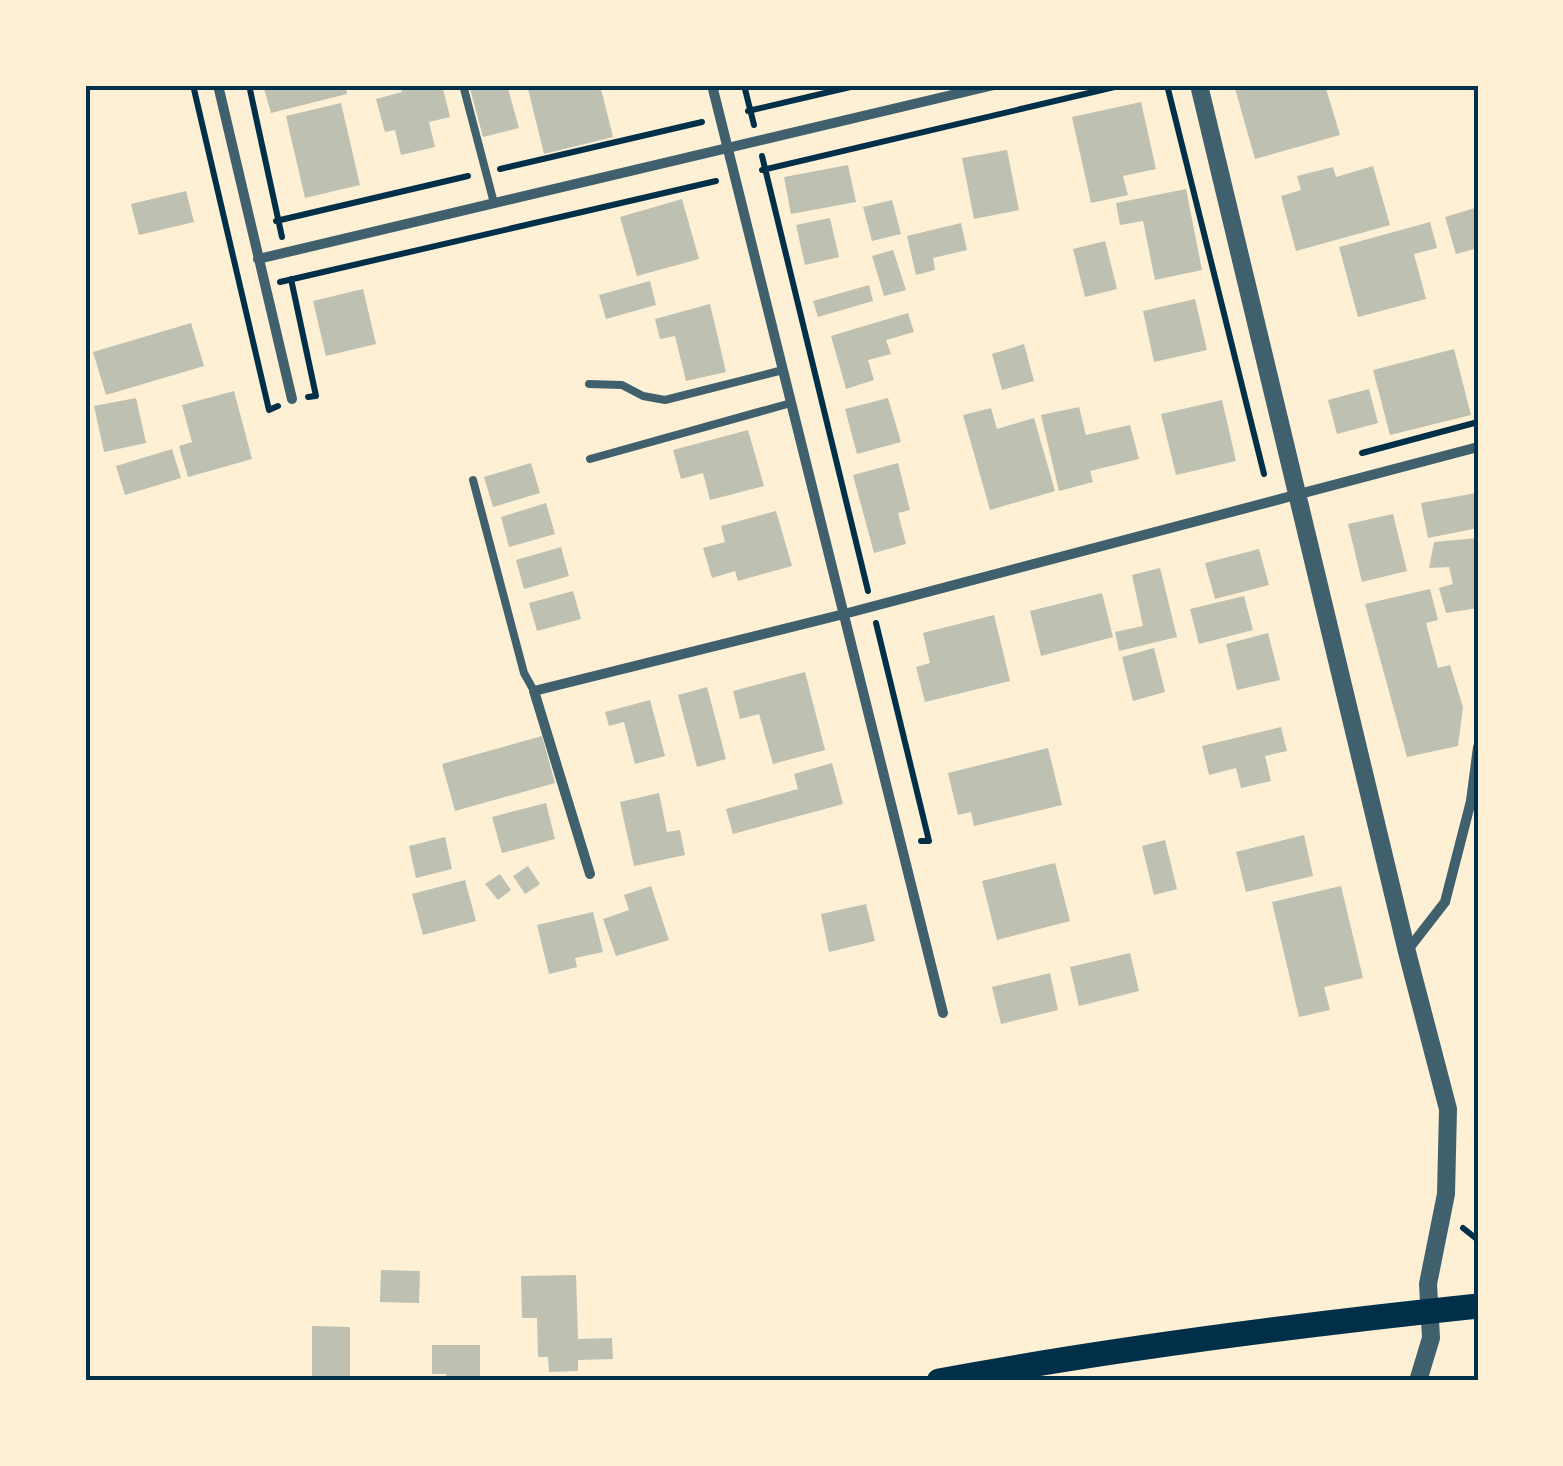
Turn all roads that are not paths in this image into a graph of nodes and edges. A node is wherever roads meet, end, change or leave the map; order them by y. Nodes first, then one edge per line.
1 (218, 85) edge
2 (463, 85) edge
3 (712, 85) edge
4 (994, 85) edge
5 (1199, 85) edge
6 (727, 148) junction
7 (494, 203) junction
8 (258, 260) junction
9 (783, 370) junction
10 (589, 384) dead end
11 (292, 399) dead end
12 (791, 404) junction
13 (1478, 447) edge
14 (590, 459) dead end
15 (473, 480) dead end
16 (1297, 495) junction
17 (844, 614) junction
18 (534, 691) junction
19 (1478, 747) edge
20 (590, 874) dead end
21 (1406, 952) junction
22 (943, 1013) dead end
23 (1478, 1306) edge
24 (939, 1381) edge
25 (1418, 1381) edge

1 - 8 street
2 - 7 lane
3 - 6 street
4 - 6 street
5 - 16 street
6 - 7 street
6 - 9 street
7 - 8 street
8 - 11 street
9 - 10 lane
9 - 12 street
12 - 14 lane
12 - 17 street
13 - 16 street
15 - 18 lane
16 - 17 street
16 - 21 street
17 - 18 street
17 - 22 street
18 - 20 street
19 - 21 street
21 - 25 street
23 - 24 main road

